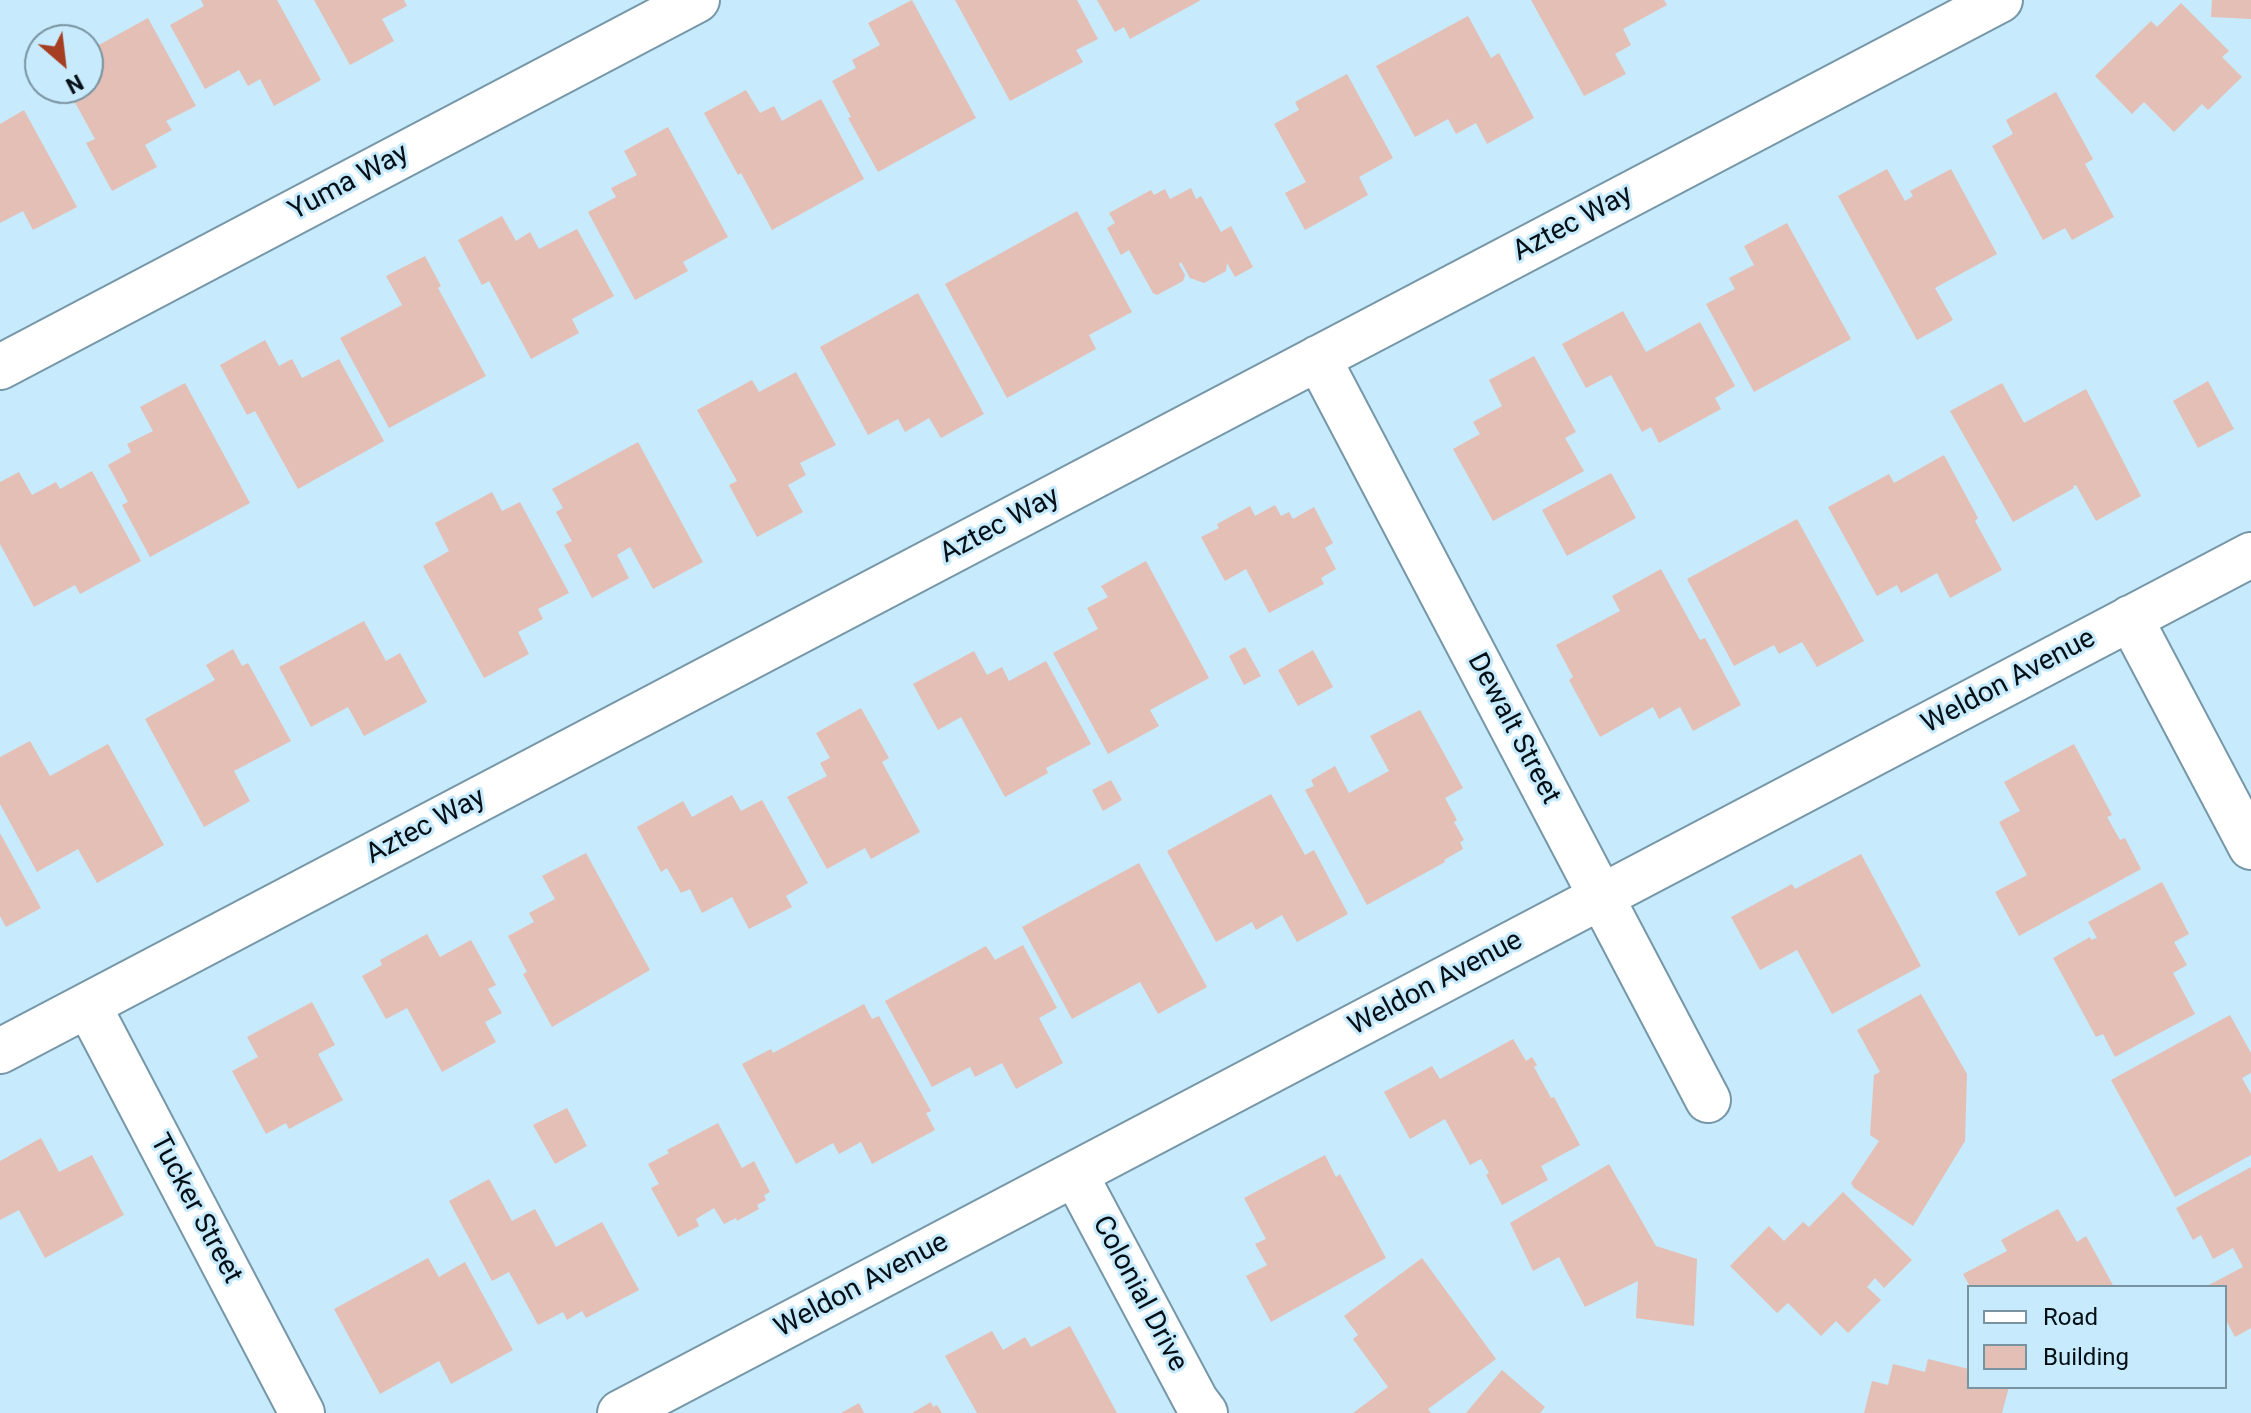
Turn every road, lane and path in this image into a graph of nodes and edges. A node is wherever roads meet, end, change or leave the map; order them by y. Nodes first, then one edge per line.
1 (697, 0) edge
2 (2000, 0) edge
3 (1318, 358) junction
4 (0, 367) edge
5 (2251, 555) edge
6 (2130, 618) junction
7 (2251, 847) edge
8 (1601, 897) junction
9 (88, 1005) junction
10 (0, 1051) edge
11 (1708, 1100) dead end
12 (1075, 1174) junction
13 (302, 1413) edge
14 (620, 1413) edge
15 (1205, 1413) edge

1 - 4 street, Yuma Way
2 - 3 street, Aztec Way
3 - 8 street, Dewalt Street
3 - 9 street, Aztec Way
5 - 6 street, Weldon Avenue
6 - 7 street
6 - 8 street, Weldon Avenue
8 - 11 street, Dewalt Street
8 - 12 street, Weldon Avenue
9 - 10 street, Aztec Way
9 - 13 street, Tucker Street
12 - 14 street, Weldon Avenue
12 - 15 street, Colonial Drive

